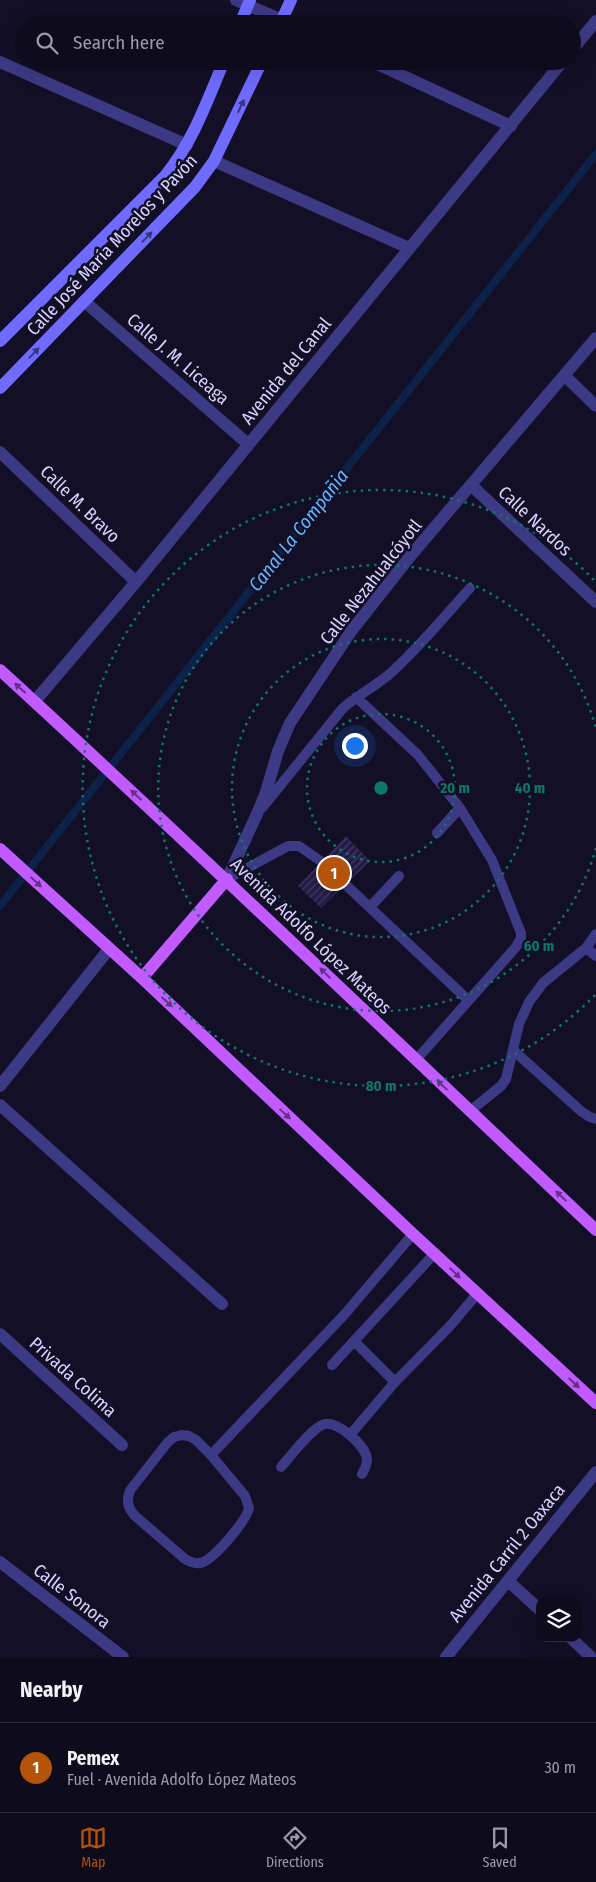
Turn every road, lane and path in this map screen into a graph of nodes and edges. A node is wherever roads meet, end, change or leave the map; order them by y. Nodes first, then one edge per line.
1 (290, 0) edge
2 (244, 2) edge
3 (242, 15) edge
4 (270, 15) edge
5 (286, 15) edge
6 (596, 21) edge
7 (581, 39) edge
8 (0, 62) edge
9 (15, 69) edge
10 (18, 70) edge
11 (220, 70) edge
12 (258, 70) edge
13 (390, 70) edge
14 (556, 70) edge
15 (511, 126) junction
16 (187, 145) junction
17 (214, 161) junction
18 (409, 248) junction
19 (84, 301) junction
20 (596, 338) edge
21 (0, 340) edge
22 (565, 376) junction
23 (0, 388) edge
24 (596, 406) edge
25 (248, 444) junction
26 (0, 452) edge
27 (472, 486) junction
28 (136, 582) junction
29 (470, 588) dead end
30 (596, 602) edge
31 (0, 670) edge
32 (356, 697) junction
33 (35, 701) junction
34 (460, 808) junction
35 (257, 814) junction
36 (437, 833) dead end
37 (0, 849) edge
38 (322, 862) dead end
39 (399, 876) dead end
40 (227, 879) junction
41 (346, 885) dead end
42 (370, 907) junction
43 (596, 934) edge
44 (586, 948) junction
45 (108, 949) junction
46 (596, 956) edge
47 (142, 978) junction
48 (468, 1000) junction
49 (513, 1050) junction
50 (416, 1060) junction
51 (0, 1086) edge
52 (0, 1105) edge
53 (470, 1111) junction
54 (596, 1119) edge
55 (596, 1230) edge
56 (413, 1234) junction
57 (435, 1253) junction
58 (477, 1294) junction
59 (222, 1304) dead end
60 (0, 1334) edge
61 (354, 1341) junction
62 (332, 1365) dead end
63 (395, 1382) junction
64 (596, 1404) edge
65 (350, 1435) junction
66 (122, 1445) dead end
67 (211, 1455) junction
68 (281, 1467) dead end
69 (596, 1472) edge
70 (362, 1474) dead end
71 (0, 1562) edge
72 (508, 1581) junction
73 (536, 1606) edge
74 (575, 1642) edge
75 (123, 1657) edge
76 (446, 1657) edge
77 (591, 1657) edge

1 - 5 street
2 - 3 street
2 - 4 street
6 - 7 street
8 - 9 street
10 - 16 street
11 - 16 street, Calle José María Morelos y Pavón
17 -> 12 street, Calle José María Morelos y Pavón
13 - 15 street
14 - 15 street, Avenida del Canal
15 - 18 street, Avenida del Canal
16 - 21 street, Calle José María Morelos y Pavón
17 - 18 street
19 -> 17 street, Calle José María Morelos y Pavón
18 - 25 street, Avenida del Canal
23 -> 19 street, Calle José María Morelos y Pavón
19 - 25 street, Calle J. M. Liceaga
20 - 22 street, Calle Nezahualcóyotl
22 - 24 street
22 - 27 street, Calle Nezahualcóyotl
25 - 28 street, Avenida del Canal
26 - 28 street, Calle M. Bravo
27 - 30 street, Calle Nardos
27 - 35 street, Calle Nezahualcóyotl
28 - 33 street, Avenida del Canal
29 - 32 lane
33 -> 31 main road, Avenida Adolfo López Mateos
32 - 34 lane
32 - 35 lane
40 -> 33 main road, Avenida Adolfo López Mateos
34 - 36 lane
34 - 48 lane
35 - 40 street, Calle Nezahualcóyotl
37 -> 45 main road
38 - 40 lane
39 - 42 lane
40 - 47 main road
50 -> 40 main road, Avenida Adolfo López Mateos
41 - 42 lane
42 - 48 lane
43 - 44 lane
44 - 46 lane
44 - 49 lane
45 - 47 main road
45 - 51 street
47 -> 56 main road
48 - 50 lane
49 - 53 lane
49 - 54 lane
53 -> 50 main road, Avenida Adolfo López Mateos
52 - 59 street
55 -> 53 main road, Avenida Adolfo López Mateos
56 - 57 main road
56 - 67 lane
57 -> 58 main road
57 - 61 lane
58 - 63 lane
58 -> 64 main road
60 - 66 street, Privada Colima
61 - 62 lane
61 - 63 lane
63 - 65 lane
65 - 68 lane
65 - 70 lane
67 - 67 lane
69 - 72 street, Avenida Carril 2 Oaxaca
71 - 75 street, Calle Sonora
72 - 73 street
72 - 76 street, Avenida Carril 2 Oaxaca
74 - 77 street

